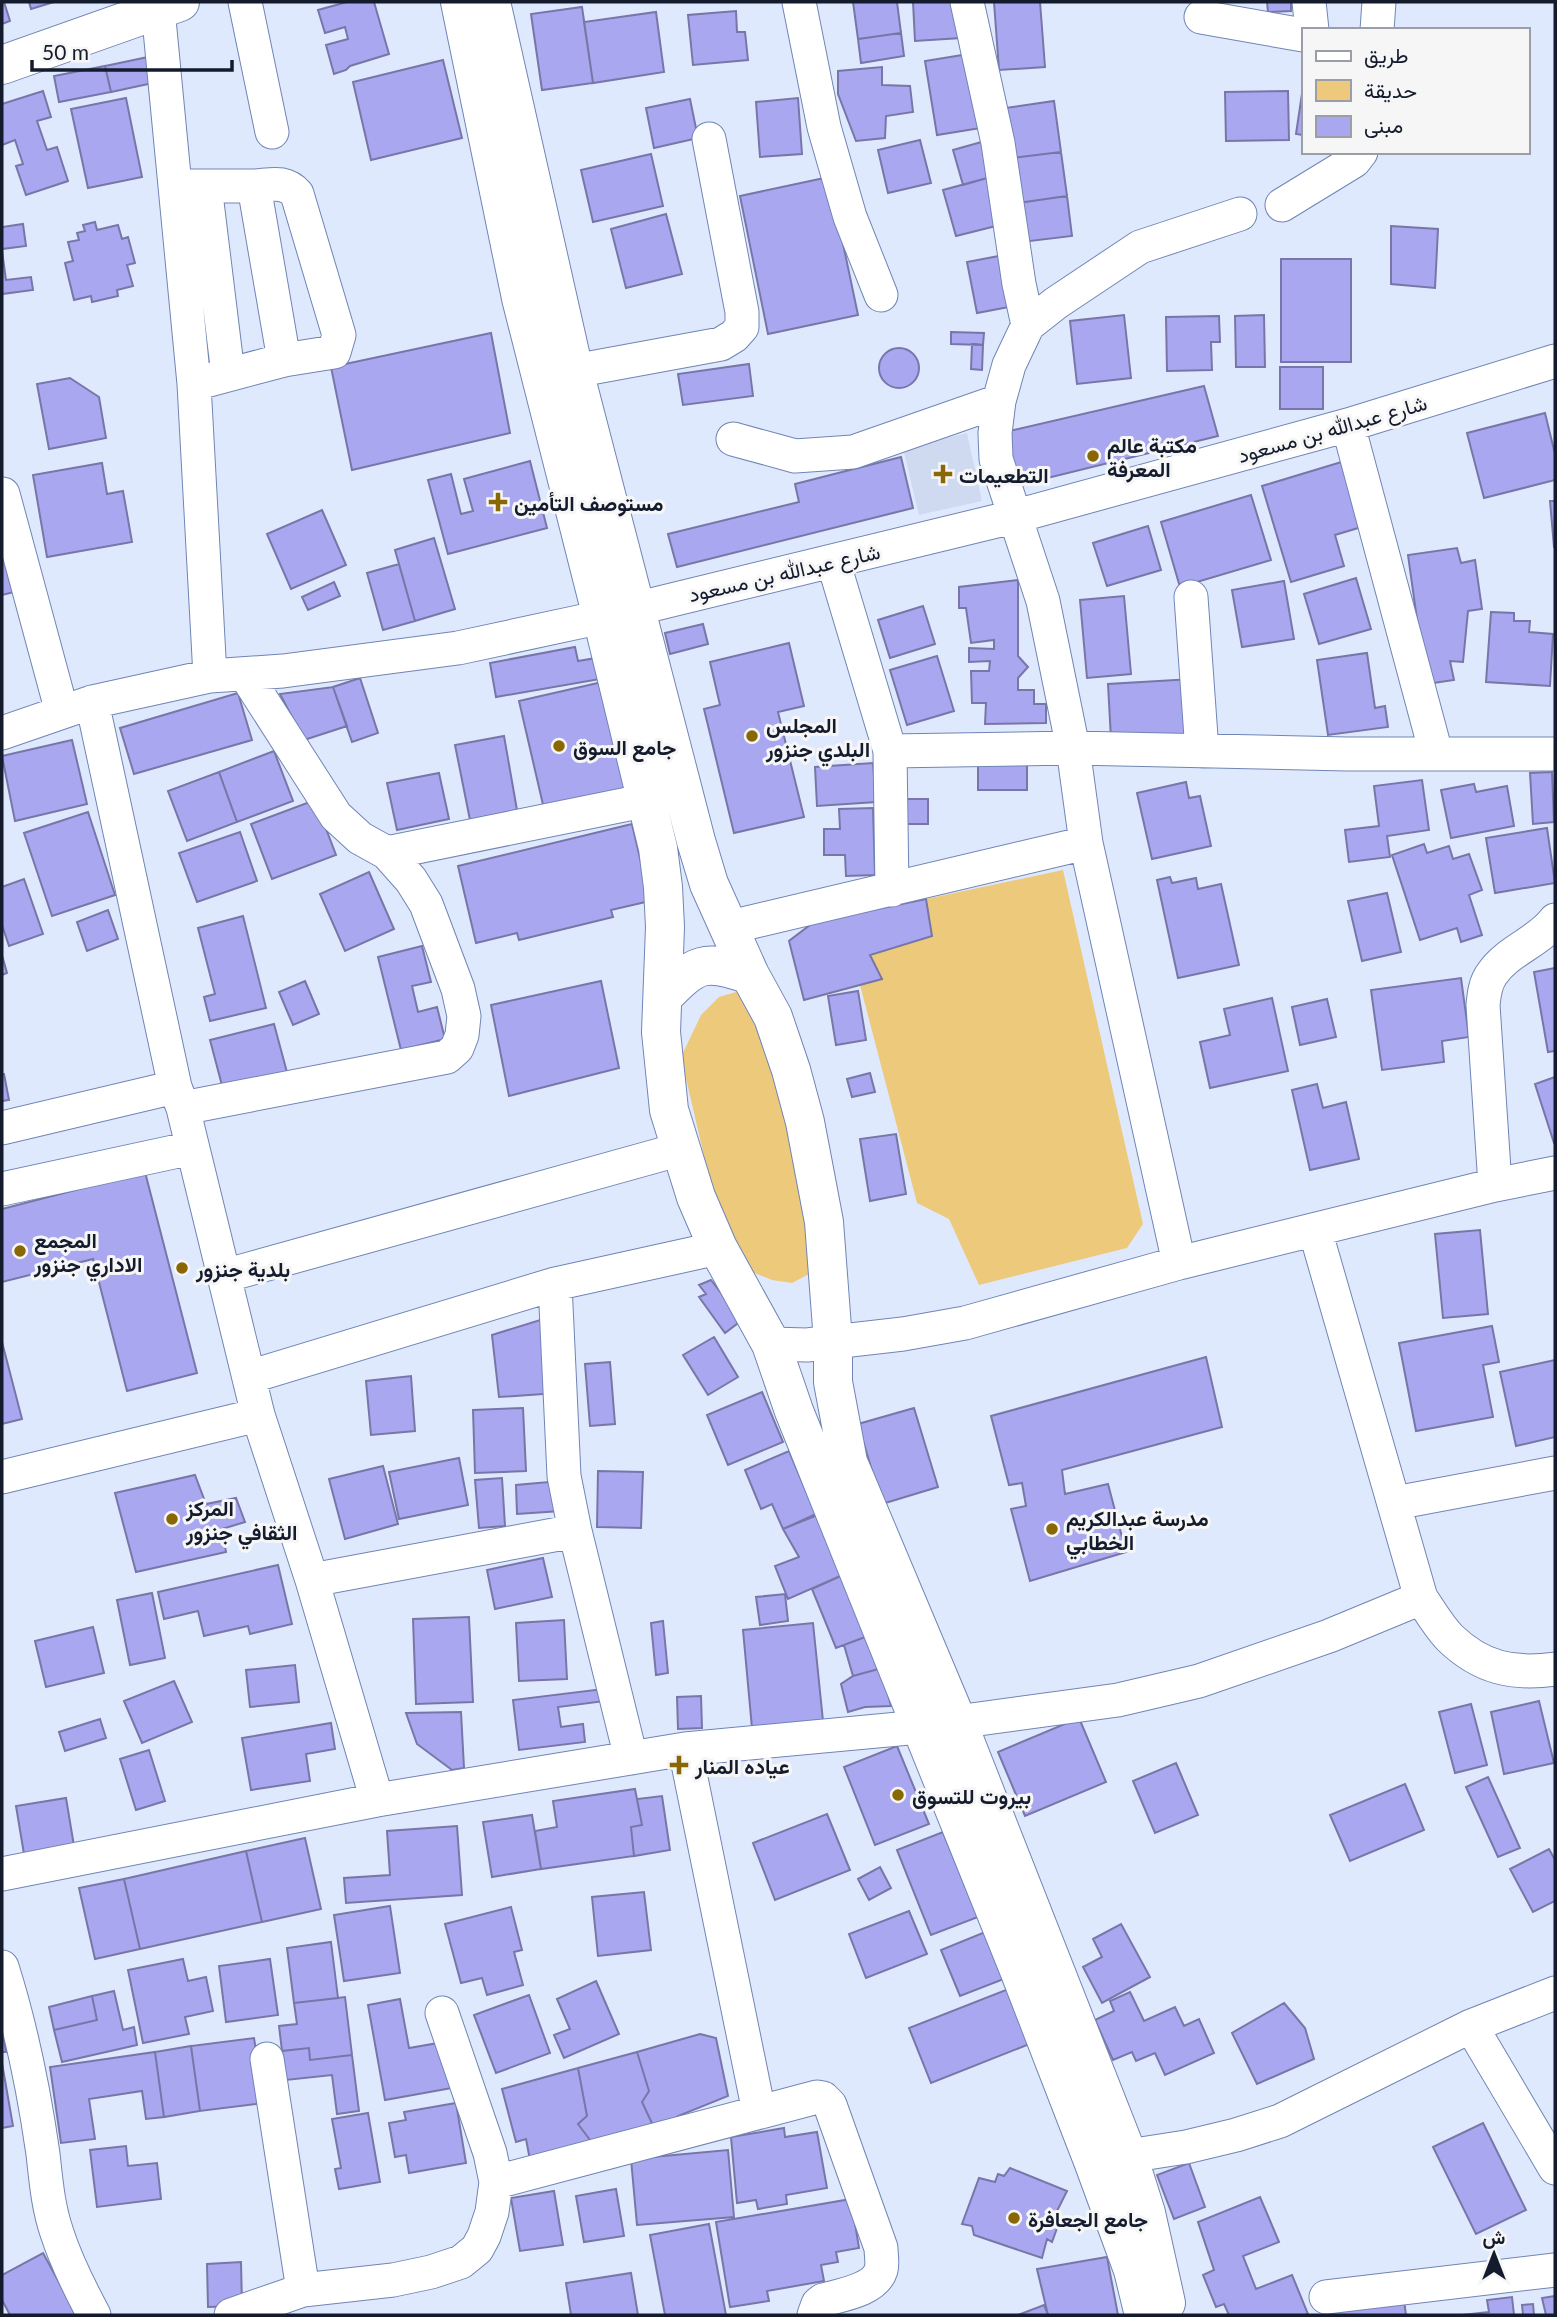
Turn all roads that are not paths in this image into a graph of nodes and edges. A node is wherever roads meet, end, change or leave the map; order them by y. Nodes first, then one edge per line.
1 (111, 2) edge
2 (245, 2) edge
3 (460, 2) edge
4 (491, 2) edge
5 (799, 2) edge
6 (967, 2) edge
7 (1309, 2) edge
8 (1378, 2) edge
9 (169, 5) edge
10 (1201, 17) dead end
11 (1312, 28) edge
12 (1377, 28) edge
13 (1302, 35) edge
14 (2, 43) edge
15 (2, 65) edge
16 (272, 132) dead end
17 (709, 139) dead end
18 (1359, 154) edge
19 (190, 186) junction
20 (254, 186) junction
21 (1282, 205) dead end
22 (1240, 214) dead end
23 (881, 295) dead end
24 (1028, 325) junction
25 (284, 360) junction
26 (1555, 361) edge
27 (574, 371) junction
28 (228, 374) junction
29 (194, 384) junction
30 (999, 401) junction
31 (1348, 425) junction
32 (733, 439) dead end
33 (3, 494) edge
34 (1013, 517) junction
35 (833, 561) junction
36 (1191, 597) dead end
37 (619, 612) junction
38 (246, 674) junction
39 (210, 676) junction
40 (77, 707) junction
41 (2, 733) edge
42 (1073, 748) junction
43 (890, 751) junction
44 (1202, 751) junction
45 (1436, 753) junction
46 (1555, 754) edge
47 (648, 800) junction
48 (1086, 843) junction
49 (387, 853) junction
50 (892, 890) junction
51 (1555, 920) edge
52 (730, 927) junction
53 (750, 975) junction
54 (663, 997) junction
55 (179, 1097) junction
56 (2, 1128) edge
57 (192, 1148) junction
58 (681, 1149) junction
59 (1555, 1173) edge
60 (1495, 1185) junction
61 (2, 1189) edge
62 (1315, 1230) junction
63 (718, 1248) junction
64 (1179, 1263) junction
65 (224, 1276) junction
66 (555, 1284) junction
67 (833, 1341) junction
68 (771, 1344) junction
69 (249, 1377) junction
70 (258, 1415) junction
71 (1555, 1473) edge
72 (2, 1477) edge
73 (1395, 1503) junction
74 (575, 1531) junction
75 (312, 1580) junction
76 (1421, 1598) junction
77 (1555, 1669) edge
78 (957, 1721) junction
79 (920, 1727) junction
80 (685, 1749) junction
81 (631, 1758) junction
82 (377, 1800) junction
83 (2, 1874) edge
84 (2, 1967) edge
85 (1555, 1993) edge
86 (442, 2013) dead end
87 (1471, 2026) junction
88 (267, 2059) dead end
89 (760, 2112) junction
90 (1128, 2156) junction
91 (1555, 2168) edge
92 (496, 2182) junction
93 (1555, 2270) edge
94 (303, 2290) junction
95 (1326, 2297) dead end
96 (94, 2315) edge
97 (231, 2315) edge
98 (814, 2315) edge
99 (1144, 2315) edge
100 (1168, 2315) edge

1 - 14 main road
2 - 16 street
3 - 37 main road
4 - 27 main road
5 - 23 street
6 - 24 street
7 - 11 street
8 - 12 street
9 - 15 main road
9 - 19 street
10 - 13 street
17 - 27 street
18 - 21 street
19 - 20 street
19 - 28 street
19 - 29 street
20 - 25 street
20 - 25 street
22 - 24 street
24 - 30 street
25 - 28 street
26 - 31 street, شارع عبدالله بن مسعود
27 - 37 main road
28 - 29 street
29 - 39 street
30 - 32 street
30 - 34 street
31 - 34 street, شارع عبدالله بن مسعود
31 - 45 street
33 - 40 street
34 - 35 street, شارع عبدالله بن مسعود
34 - 42 street
35 - 37 street, شارع عبدالله بن مسعود
35 - 43 street
36 - 44 street
37 - 38 street, شارع عبدالله بن مسعود
37 - 47 main road
37 - 52 main road
38 - 39 street, شارع عبدالله بن مسعود
38 - 49 street
39 - 40 street, شارع عبدالله بن مسعود
40 - 41 street, شارع عبدالله بن مسعود
40 - 55 street
42 - 43 street
42 - 44 street
42 - 48 street
43 - 50 street
44 - 45 street
45 - 46 street
47 - 49 street
47 - 54 main road
48 - 50 street
48 - 64 street
49 - 55 street
50 - 52 street
51 - 60 street
52 - 53 main road
53 - 54 main road
53 - 67 main road
54 - 58 main road
55 - 56 street
55 - 57 street
57 - 61 street
57 - 65 street
58 - 63 main road
58 - 65 street
59 - 60 street
60 - 62 street
62 - 64 street
62 - 73 street
63 - 66 street
63 - 68 main road
64 - 67 street
65 - 69 street
66 - 69 street
66 - 74 street
67 - 68 street
67 - 78 main road
68 - 79 main road
69 - 70 street
70 - 72 street
70 - 75 street
71 - 73 street
73 - 76 street
74 - 75 street
74 - 81 street
75 - 82 street
76 - 77 street
76 - 78 street
78 - 79 street
78 - 90 main road
79 - 80 street
79 - 99 main road
80 - 81 street
80 - 89 street
81 - 82 street
82 - 83 street
84 - 96 street
85 - 87 street
86 - 92 street
87 - 90 street
87 - 91 street
88 - 94 street
89 - 92 street
89 - 98 street
90 - 100 main road
92 - 94 street
93 - 95 street
94 - 97 street

